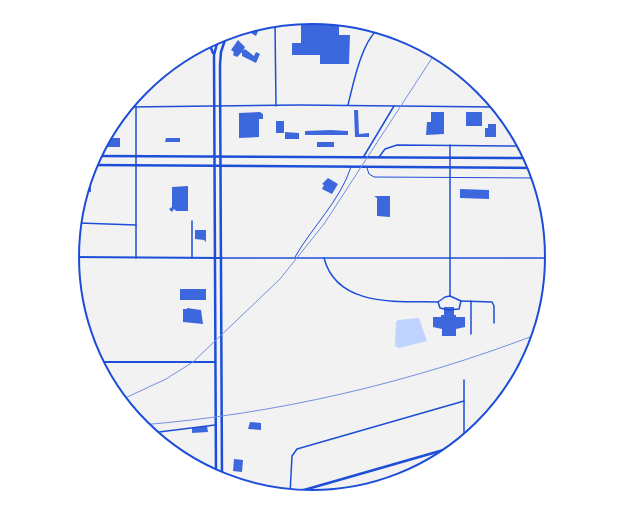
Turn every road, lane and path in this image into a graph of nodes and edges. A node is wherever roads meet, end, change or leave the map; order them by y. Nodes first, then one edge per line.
1 (275, 27) edge
2 (375, 33) edge
3 (225, 41) edge
4 (217, 45) edge
5 (211, 47) edge
6 (214, 55) junction
7 (348, 105) junction
8 (276, 106) junction
9 (394, 106) junction
10 (214, 107) junction
11 (220, 107) junction
12 (491, 107) edge
13 (136, 108) joint
14 (450, 145) junction
15 (518, 146) edge
16 (102, 156) edge
17 (136, 156) junction
18 (215, 157) junction
19 (220, 157) junction
20 (363, 158) junction
21 (378, 158) junction
22 (524, 158) edge
23 (450, 159) junction
24 (98, 165) edge
25 (136, 165) junction
26 (215, 166) junction
27 (221, 166) junction
28 (352, 167) junction
29 (367, 167) junction
30 (450, 168) junction
31 (528, 168) edge
32 (450, 177) junction
33 (532, 178) edge
34 (192, 222) dead end
35 (82, 223) edge
36 (136, 225) junction
37 (79, 257) edge
38 (136, 258) junction
39 (192, 258) junction
40 (215, 258) junction
41 (222, 258) junction
42 (295, 258) junction
43 (324, 258) junction
44 (450, 258) junction
45 (546, 258) edge
46 (450, 296) junction
47 (461, 301) junction
48 (471, 301) junction
49 (438, 302) junction
50 (494, 323) dead end
51 (471, 334) dead end
52 (104, 362) edge
53 (216, 362) junction
54 (464, 380) dead end
55 (464, 401) junction
56 (215, 424) junction
57 (158, 432) edge
58 (464, 435) edge
59 (446, 449) edge
60 (216, 470) edge
61 (222, 473) edge
62 (290, 490) edge
63 (300, 491) edge

1 - 8 street
2 - 7 street
3 - 11 main road
4 - 6 main road
5 - 6 main road
6 - 10 main road
7 - 8 street
7 - 9 street
8 - 11 street
9 - 12 street
9 - 20 street
10 - 11 street
10 - 13 street
10 - 18 main road
11 - 19 main road
13 - 17 street
14 - 15 street
14 - 21 street
14 - 23 street
16 - 17 main road
17 - 18 main road
17 - 25 street
18 - 19 main road
18 - 26 main road
19 - 20 main road
19 - 27 main road
20 - 21 main road
21 - 23 main road
22 - 23 main road
23 - 30 street
24 - 25 main road
25 - 26 main road
25 - 36 street
26 - 27 main road
26 - 40 main road
27 - 28 main road
27 - 41 main road
28 - 29 main road
28 - 42 lane
29 - 30 main road
29 - 32 lane
30 - 31 main road
30 - 32 street
32 - 33 lane
32 - 44 street
34 - 39 street
35 - 36 street
36 - 38 street
37 - 38 street
38 - 39 street
39 - 40 street
40 - 41 street
40 - 53 main road
41 - 42 street
41 - 61 main road
42 - 43 street
43 - 44 street
43 - 49 street
44 - 45 street
44 - 46 street
46 - 47 street
46 - 49 street
47 - 48 street
47 - 49 street
48 - 50 street
48 - 51 street
52 - 53 street
53 - 56 main road
54 - 55 street
55 - 58 street
55 - 62 street
56 - 57 street
56 - 60 main road
59 - 63 main road

